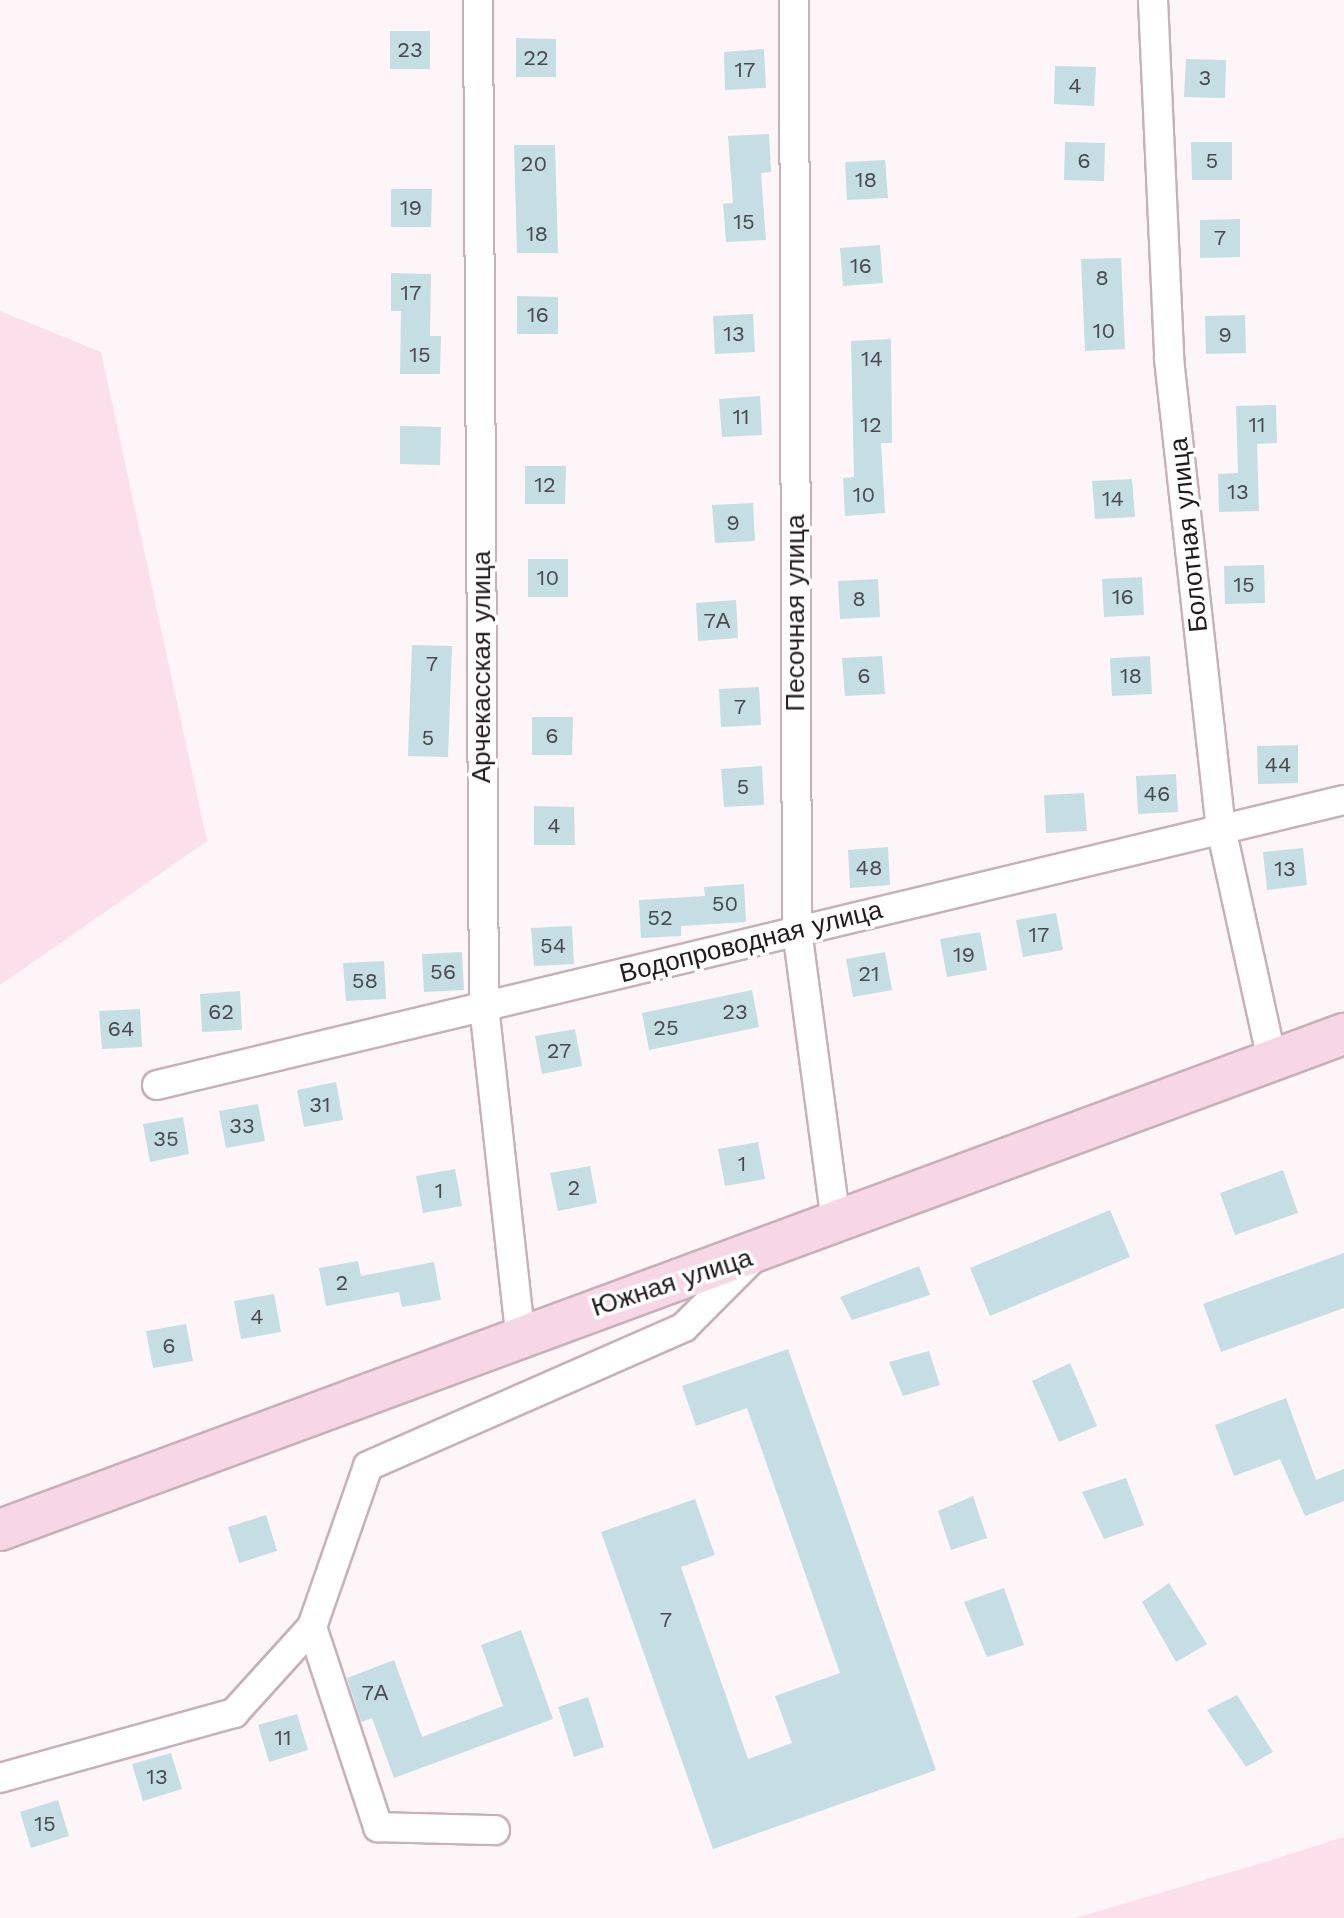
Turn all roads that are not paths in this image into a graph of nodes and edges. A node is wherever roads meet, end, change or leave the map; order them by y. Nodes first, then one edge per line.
1 (478, 0) edge
2 (794, 0) edge
3 (1153, 0) edge
4 (1344, 800) edge
5 (1221, 828) junction
6 (797, 930) junction
7 (484, 1006) junction
8 (1344, 1034) edge
9 (1273, 1064) junction
10 (157, 1085) dead end
11 (836, 1224) junction
12 (753, 1258) junction
13 (520, 1333) junction
14 (0, 1530) edge
15 (312, 1627) junction
16 (0, 1778) edge
17 (495, 1830) dead end

1 - 7 street, Арчекасская улица
2 - 6 street, Песочная улица
3 - 5 street, Болотная улица
4 - 5 street, Водопроводная улица
5 - 6 street, Водопроводная улица
5 - 9 street, Болотная улица
6 - 7 street, Водопроводная улица
6 - 11 street, Песочная улица
7 - 10 street, Водопроводная улица
7 - 13 street, Арчекасская улица
8 - 9 street, Южная улица
9 - 11 street, Южная улица
11 - 12 street, Южная улица
12 - 13 street, Южная улица
12 - 15 street
13 - 14 street, Южная улица
15 - 16 street
15 - 17 street

